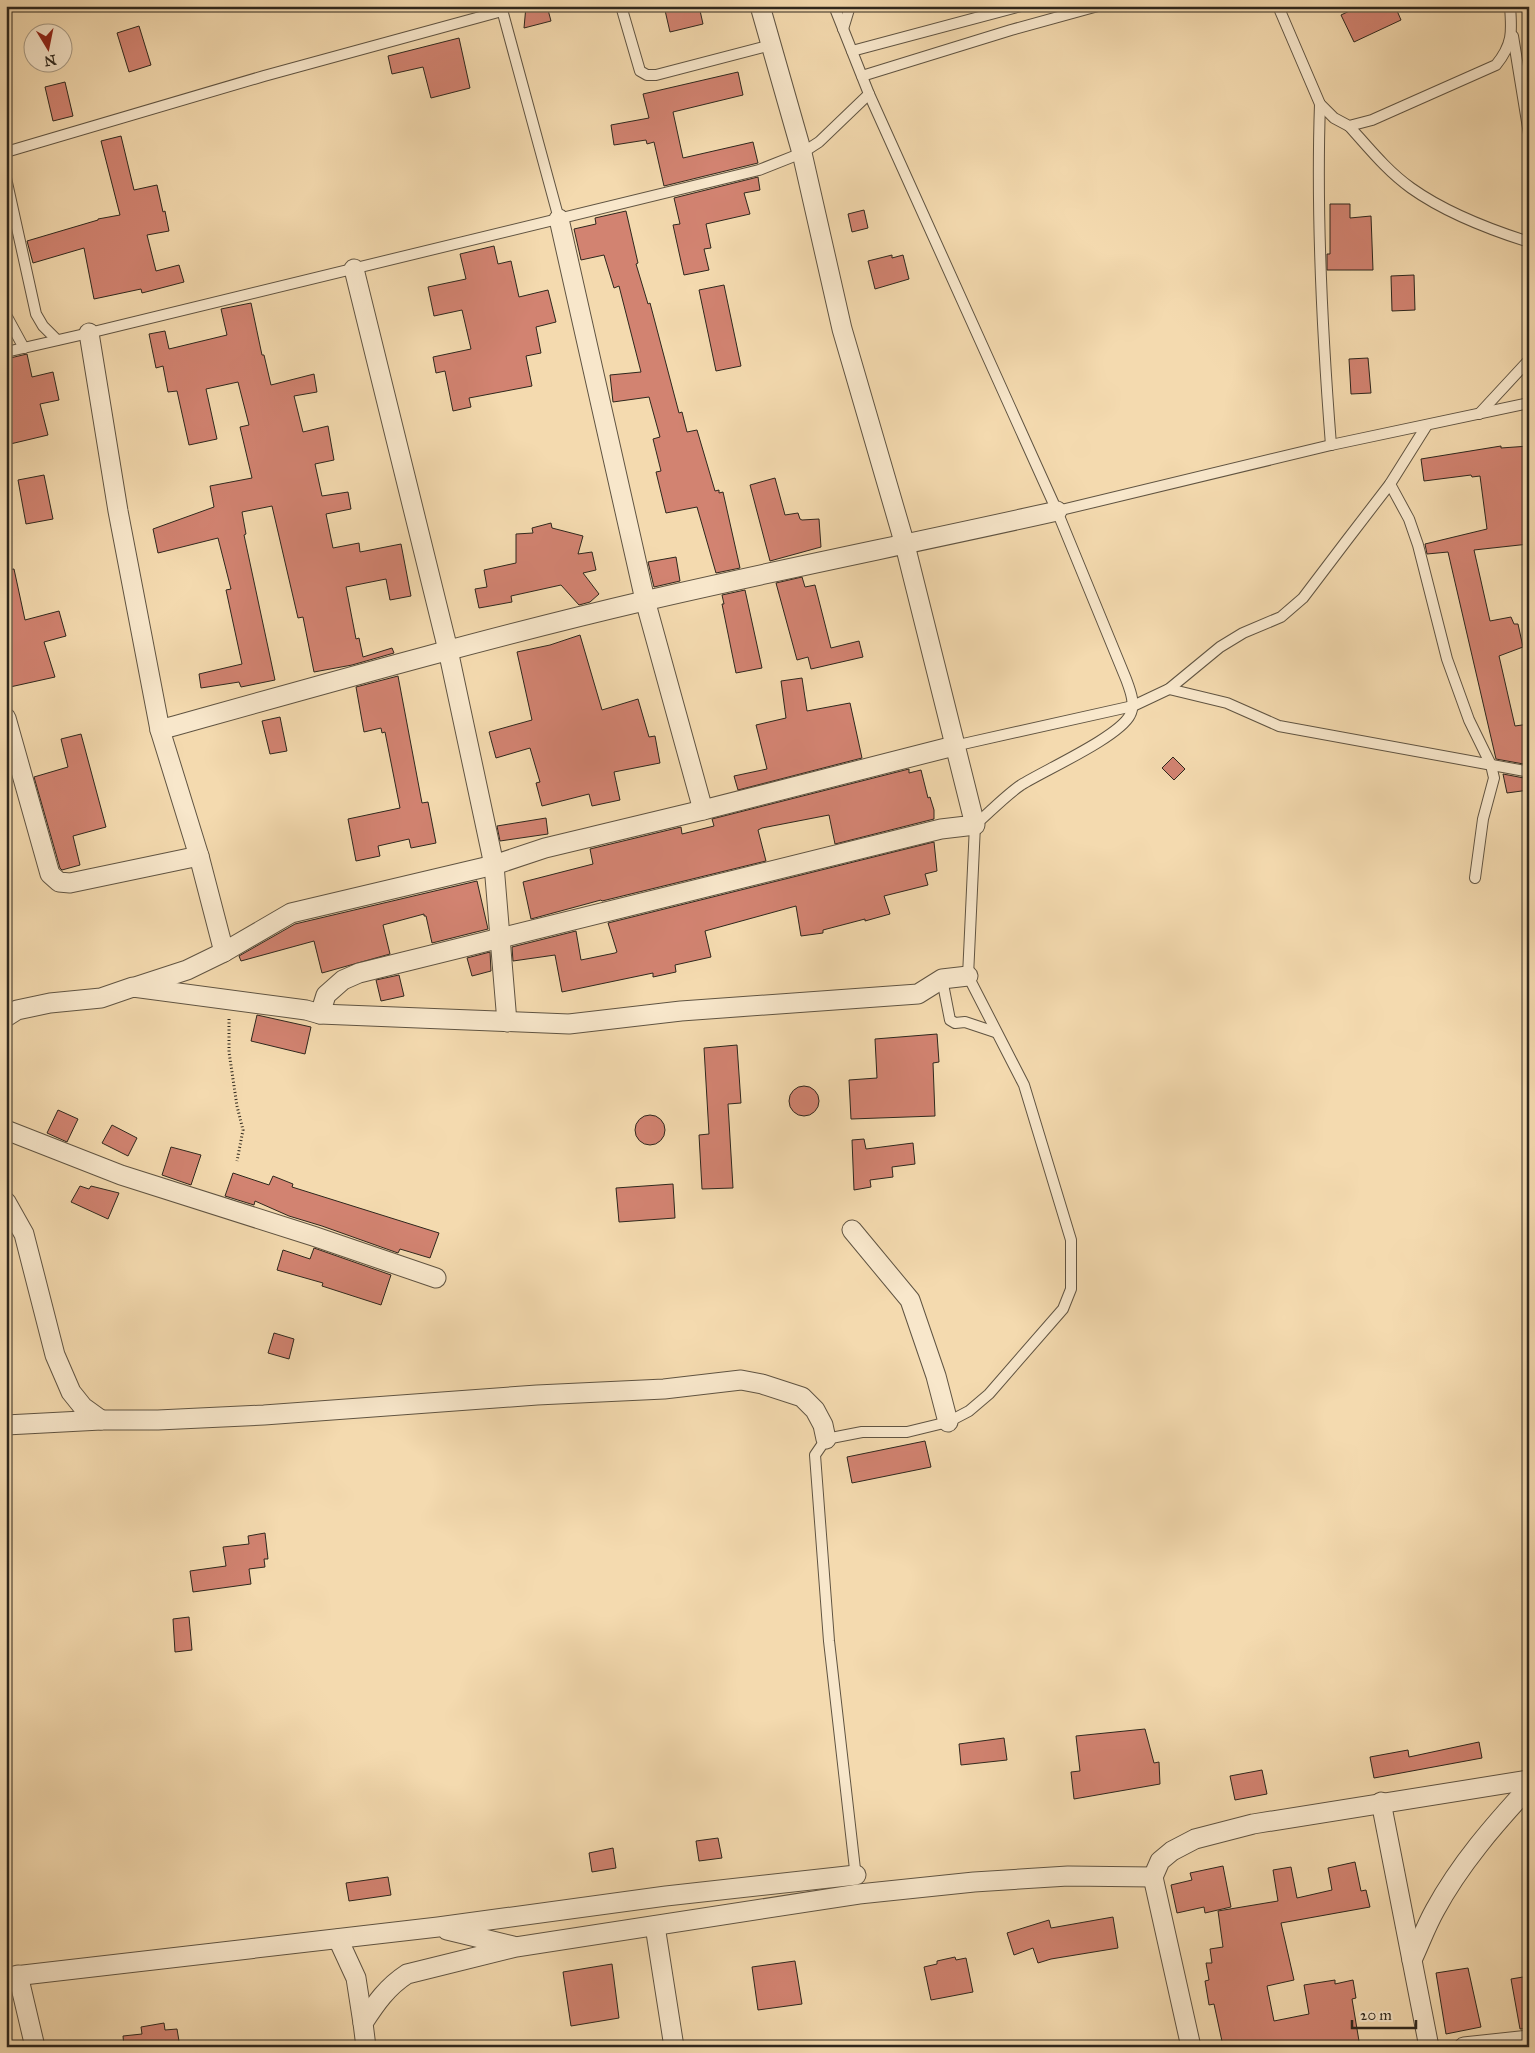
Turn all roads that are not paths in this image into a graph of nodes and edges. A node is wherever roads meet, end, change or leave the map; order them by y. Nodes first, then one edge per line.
1 (621, 6) edge
2 (760, 6) edge
3 (834, 6) edge
4 (850, 6) edge
5 (1020, 6) edge
6 (1098, 6) edge
7 (1278, 6) edge
8 (1510, 6) edge
9 (502, 9) edge
10 (843, 29) junction
11 (1512, 32) junction
12 (771, 45) junction
13 (852, 51) junction
14 (862, 76) junction
15 (868, 94) junction
16 (1320, 104) junction
17 (1349, 126) junction
18 (1529, 134) edge
19 (6, 152) edge
20 (802, 153) junction
21 (6, 178) edge
22 (559, 219) junction
23 (1529, 242) edge
24 (354, 269) junction
25 (6, 315) edge
26 (89, 334) junction
27 (57, 340) junction
28 (24, 348) junction
29 (6, 352) edge
30 (1529, 360) edge
31 (1529, 403) edge
32 (1479, 414) junction
33 (1427, 425) junction
34 (1331, 444) junction
35 (1390, 484) junction
36 (1056, 511) junction
37 (906, 545) junction
38 (645, 600) junction
39 (448, 650) junction
40 (1169, 690) junction
41 (1133, 706) junction
42 (6, 718) edge
43 (160, 730) junction
44 (954, 746) junction
45 (1491, 765) junction
46 (1525, 771) dead end
47 (703, 810) junction
48 (974, 825) junction
49 (199, 856) junction
50 (494, 865) junction
51 (1476, 878) dead end
52 (500, 938) junction
53 (224, 952) junction
54 (968, 976) junction
55 (942, 979) junction
56 (133, 987) junction
57 (320, 1014) junction
58 (6, 1017) edge
59 (507, 1022) junction
60 (995, 1032) junction
61 (6, 1130) edge
62 (6, 1202) edge
63 (852, 1230) dead end
64 (436, 1278) dead end
65 (101, 1420) junction
66 (948, 1422) junction
67 (6, 1425) edge
68 (826, 1439) junction
69 (1529, 1780) edge
70 (1529, 1787) edge
71 (1381, 1802) junction
72 (1153, 1877) junction
73 (857, 1885) junction
74 (655, 1926) junction
75 (438, 1927) junction
76 (338, 1939) junction
77 (516, 1947) junction
78 (1412, 1960) junction
79 (12, 1976) edge
80 (363, 2022) junction
81 (1529, 2040) edge
82 (35, 2047) edge
83 (366, 2047) edge
84 (674, 2047) edge
85 (1191, 2047) edge
86 (1429, 2047) edge
87 (1464, 2047) edge

1 - 12 lane
2 - 12 street
3 - 10 lane
4 - 10 lane
5 - 13 lane
6 - 14 lane
7 - 16 lane
8 - 11 lane
9 - 19 lane
9 - 22 lane
10 - 13 lane
11 - 17 lane
11 - 18 lane
12 - 20 street
13 - 14 lane
14 - 15 lane
15 - 20 lane
15 - 36 lane
16 - 17 lane
16 - 34 lane
17 - 23 lane
20 - 22 lane
20 - 37 street
21 - 27 lane
22 - 24 lane
22 - 38 street
24 - 26 lane
24 - 39 street
25 - 28 lane
26 - 27 lane
26 - 43 street
27 - 28 lane
28 - 29 lane
30 - 32 lane
31 - 32 lane
32 - 33 lane
33 - 34 lane
33 - 35 lane
34 - 36 lane
35 - 40 lane
35 - 45 lane
36 - 37 street
36 - 41 lane
37 - 38 street
37 - 44 street
38 - 39 street
38 - 47 street
39 - 43 street
39 - 50 street
40 - 41 lane
40 - 45 lane
41 - 44 lane
41 - 48 lane
42 - 49 street
43 - 49 street
44 - 47 street
44 - 48 street
45 - 46 lane
45 - 51 lane
47 - 50 street
48 - 52 street
48 - 54 lane
49 - 53 street
50 - 52 street
50 - 53 street
52 - 57 street
52 - 59 street
53 - 56 street
54 - 55 street
54 - 60 lane
55 - 59 street
55 - 60 lane
56 - 57 street
56 - 58 street
57 - 59 street
60 - 66 lane
61 - 64 street
62 - 65 street
63 - 66 street
65 - 67 street
65 - 68 street
66 - 68 lane
68 - 73 lane
69 - 71 street
70 - 78 street
71 - 72 street
71 - 78 street
72 - 73 street
72 - 85 street
73 - 74 street
73 - 75 street
74 - 77 street
74 - 84 street
75 - 76 street
75 - 77 street
76 - 79 street
76 - 80 street
77 - 80 street
78 - 86 street
79 - 82 street
80 - 83 street
81 - 87 street

